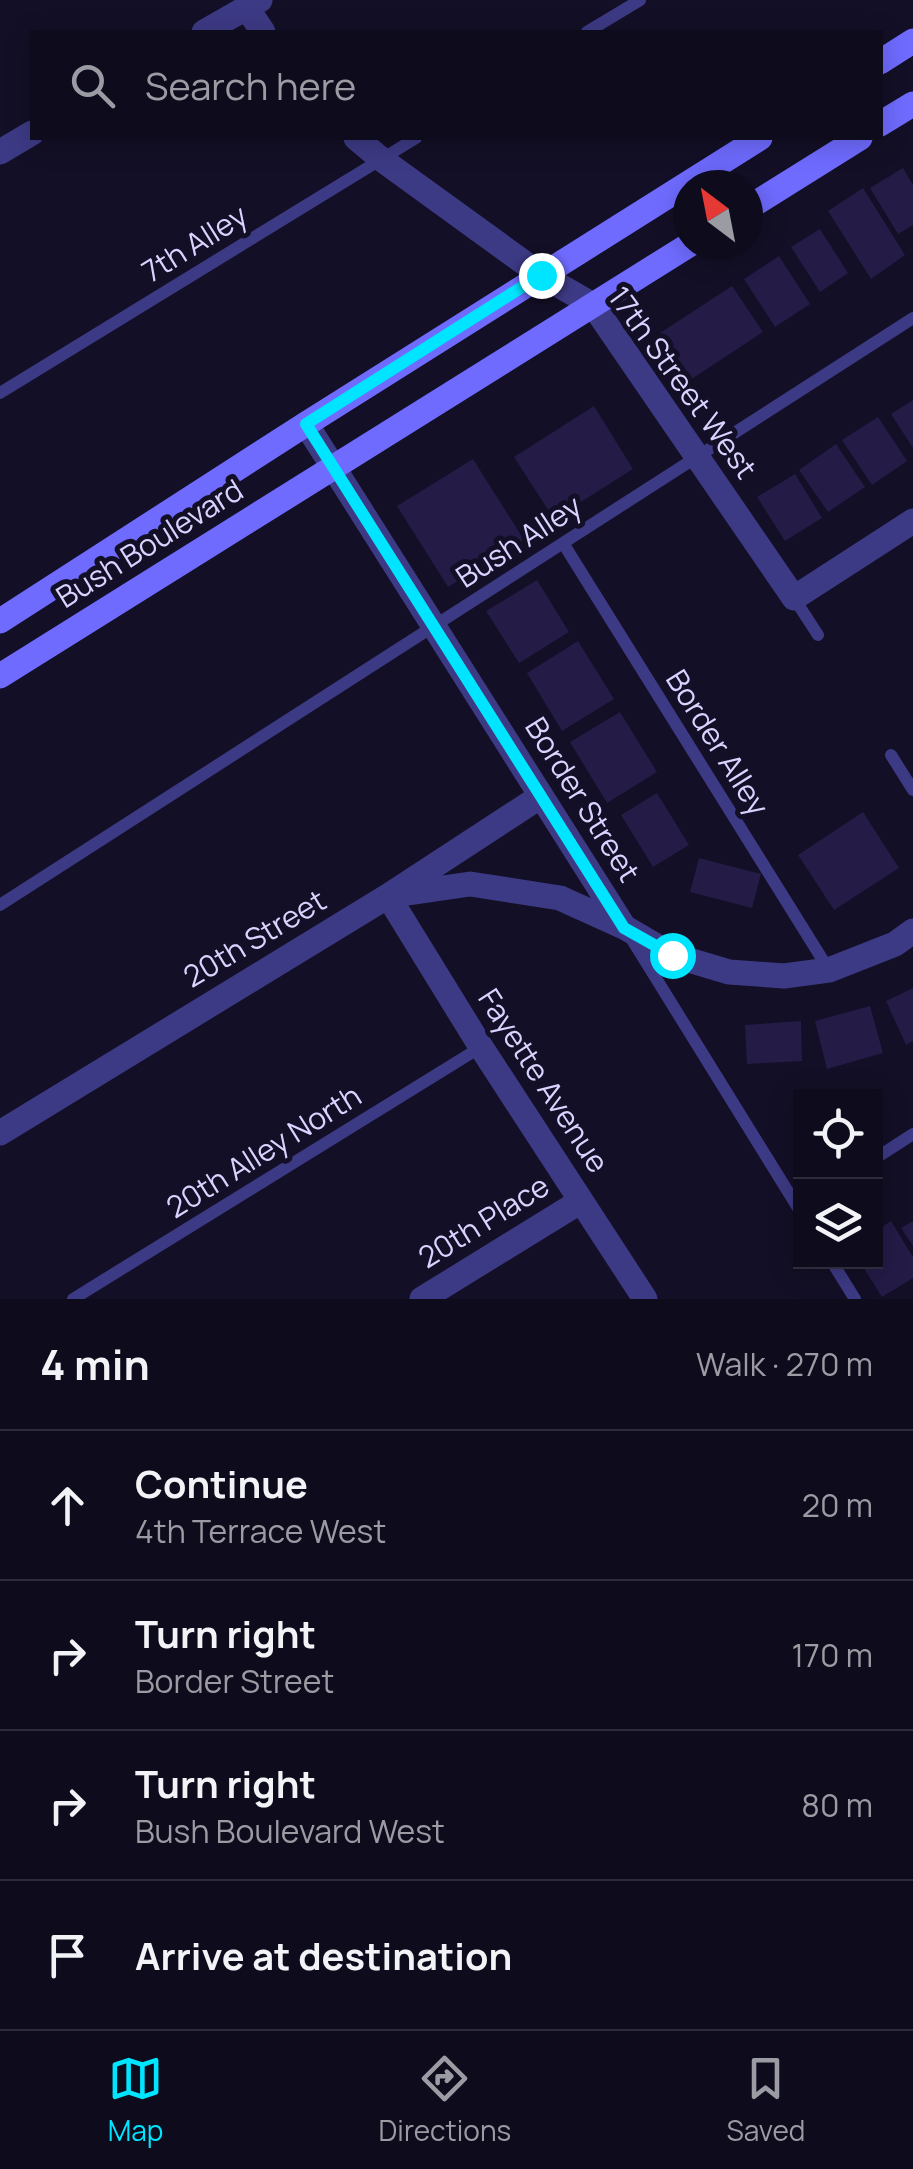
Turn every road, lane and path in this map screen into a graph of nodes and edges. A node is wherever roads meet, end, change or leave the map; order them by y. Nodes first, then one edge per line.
1 (640, 0) edge
2 (253, 4) edge
3 (208, 30) edge
4 (262, 30) edge
5 (590, 30) edge
6 (913, 42) edge
7 (883, 60) edge
8 (913, 104) edge
9 (883, 122) edge
10 (30, 134) edge
11 (358, 140) edge
12 (413, 140) edge
13 (757, 140) edge
14 (857, 140) edge
15 (0, 152) edge
16 (382, 159) junction
17 (763, 199) edge
18 (673, 254) edge
19 (541, 275) junction
20 (593, 305) junction
21 (913, 318) edge
22 (0, 392) edge
23 (306, 424) junction
24 (696, 457) junction
25 (334, 468) junction
26 (913, 521) edge
27 (562, 543) junction
28 (794, 598) junction
29 (0, 621) edge
30 (434, 626) junction
31 (818, 635) dead end
32 (0, 676) edge
33 (891, 755) dead end
34 (913, 790) edge
35 (541, 796) junction
36 (388, 896) junction
37 (0, 905) edge
38 (624, 928) junction
39 (913, 931) edge
40 (829, 970) junction
41 (481, 1047) junction
42 (0, 1133) edge
43 (913, 1134) edge
44 (883, 1153) edge
45 (793, 1196) edge
46 (580, 1200) junction
47 (837, 1269) edge
48 (73, 1299) edge
49 (422, 1299) edge
50 (645, 1299) edge
51 (856, 1299) edge

1 - 5 lane
2 - 3 street
2 - 4 street
6 - 7 main road
8 - 9 main road
10 - 15 street
11 - 16 street, 17th Street West
12 - 16 lane, 7th Alley
13 - 19 main road, Bush Boulevard
14 - 17 main road
16 - 19 street, 17th Street West
16 - 22 lane, 7th Alley
18 - 20 main road, Bush Boulevard
19 - 20 street, 17th Street West
19 - 23 main road, Bush Boulevard
20 - 24 street, 17th Street West
20 - 25 main road, Bush Boulevard
21 - 24 lane, Bush Alley
23 - 25 street, Border Street
23 - 29 main road, Bush Boulevard
24 - 27 lane, Bush Alley
24 - 28 street, 17th Street West
25 - 30 street, Border Street
25 - 32 main road, Bush Boulevard
26 - 28 street
27 - 30 lane, Bush Alley
27 - 40 lane, Border Alley
28 - 31 lane, 17th Street West
30 - 35 street, Border Street
30 - 37 lane, Bush Alley
33 - 34 lane
35 - 36 street, 20th Street
35 - 38 street, Border Street
36 - 38 street
36 - 41 street, Fayette Avenue
36 - 42 street, 20th Street
38 - 40 street
38 - 45 lane, Border Street
39 - 40 street
41 - 46 street, Fayette Avenue
41 - 48 lane, 20th Alley North
43 - 44 lane
46 - 49 street, 20th Place
46 - 50 street, Fayette Avenue
47 - 51 lane

